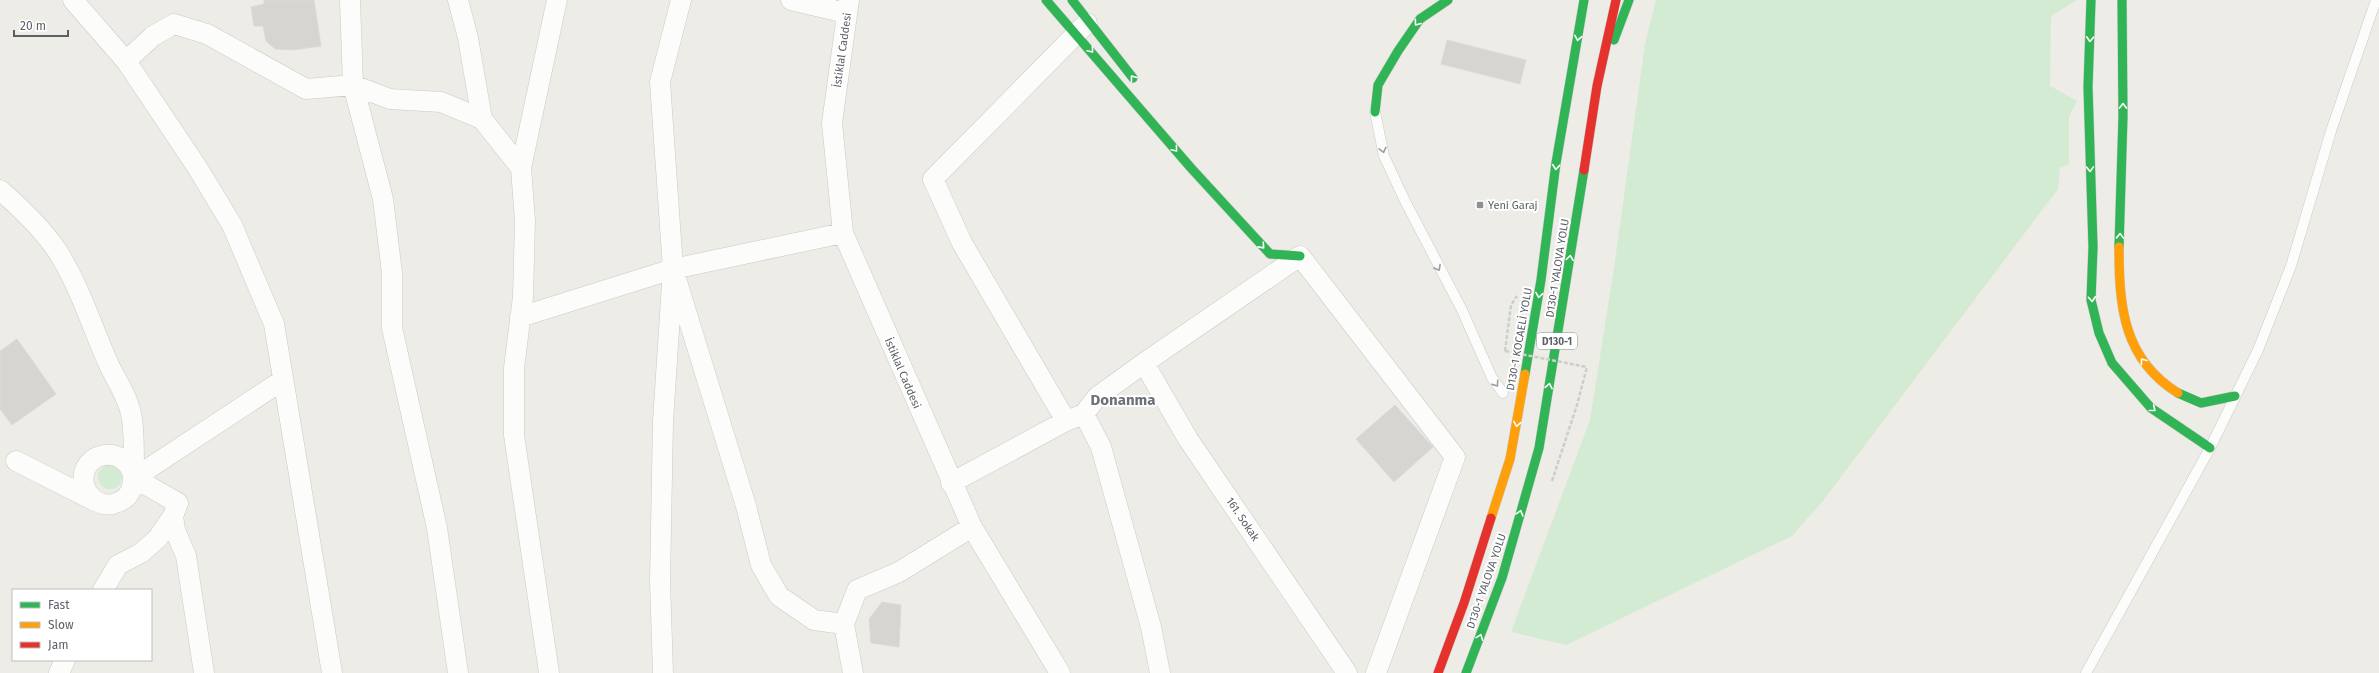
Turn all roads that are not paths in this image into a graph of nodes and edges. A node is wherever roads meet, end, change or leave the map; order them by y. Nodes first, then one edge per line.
1 (73, 0) edge
2 (350, 0) edge
3 (458, 0) edge
4 (557, 0) edge
5 (681, 0) edge
6 (791, 0) edge
7 (1046, 0) edge
8 (1072, 0) edge
9 (1448, 0) edge
10 (1584, 0) edge
11 (1616, 0) edge
12 (1629, 0) edge
13 (2091, 0) edge
14 (2122, 0) edge
15 (2376, 0) edge
16 (848, 7) edge
17 (1083, 27) junction
18 (126, 61) junction
19 (2123, 84) junction
20 (353, 85) junction
21 (1597, 86) junction
22 (2088, 87) junction
23 (1141, 88) dead end
24 (2113, 93) dead end
25 (2098, 96) dead end
26 (1375, 112) joint
27 (482, 119) junction
28 (1183, 144) dead end
29 (521, 168) junction
30 (0, 190) edge
31 (843, 233) junction
32 (1300, 256) junction
33 (673, 269) junction
34 (520, 317) junction
35 (1144, 363) junction
36 (283, 380) junction
37 (1503, 393) dead end
38 (2235, 396) junction
39 (131, 414) junction
40 (1084, 414) junction
41 (1066, 421) junction
42 (2210, 448) junction
43 (112, 454) junction
44 (16, 461) dead end
45 (134, 478) junction
46 (951, 483) junction
47 (97, 502) junction
48 (173, 516) junction
49 (972, 527) junction
50 (104, 589) edge
51 (844, 624) junction
52 (65, 661) edge
53 (59, 673) edge
54 (204, 673) edge
55 (332, 673) edge
56 (458, 673) edge
57 (549, 673) edge
58 (663, 673) edge
59 (853, 673) edge
60 (1060, 673) edge
61 (1160, 673) edge
62 (1347, 673) edge
63 (1376, 673) edge
64 (1438, 673) edge
65 (1466, 673) edge
66 (2086, 673) edge

1 - 18 street
2 - 20 street
3 - 27 street
4 - 29 street
5 - 33 street
6 - 16 street
7 - 17 main road
8 - 17 main road
9 -> 26 main road
10 -> 64 main road, D130-1 KOCAELİ YOLU / D130-1
11 - 21 main road, D130-1 YALOVA YOLU / D130-1
12 - 21 main road
13 -> 22 main road
14 - 19 main road
15 - 38 lane
16 - 31 street, İstiklal Caddesi
23 -> 17 main road
17 -> 32 main road
17 - 41 street
18 - 20 street
18 - 36 street
19 - 24 main road
38 -> 19 main road
20 - 27 street
20 - 56 street
65 -> 21 main road, D130-1 YALOVA YOLU / D130-1
22 - 25 main road
22 -> 42 main road
26 -> 37 lane
27 - 29 street
28 - 32 main road
29 - 34 street
30 - 39 street
31 - 33 street
31 - 46 street, İstiklal Caddesi
32 - 35 street
32 - 63 street
33 - 34 street
33 - 51 street
33 - 58 street
34 - 57 street
35 - 40 street
35 - 62 street, 161. Sokak
36 - 45 street
36 - 55 street
38 - 42 lane
39 - 43 street
39 - 45 street
40 - 41 street
40 - 61 street
41 - 46 street
42 - 66 lane
43 - 45 street
43 - 47 street
44 - 47 street
45 - 47 street
45 - 48 street
46 - 49 street, İstiklal Caddesi
48 - 50 street
48 - 54 street
49 - 51 street
49 - 60 street, İstiklal Caddesi
51 - 59 street
52 - 53 street

